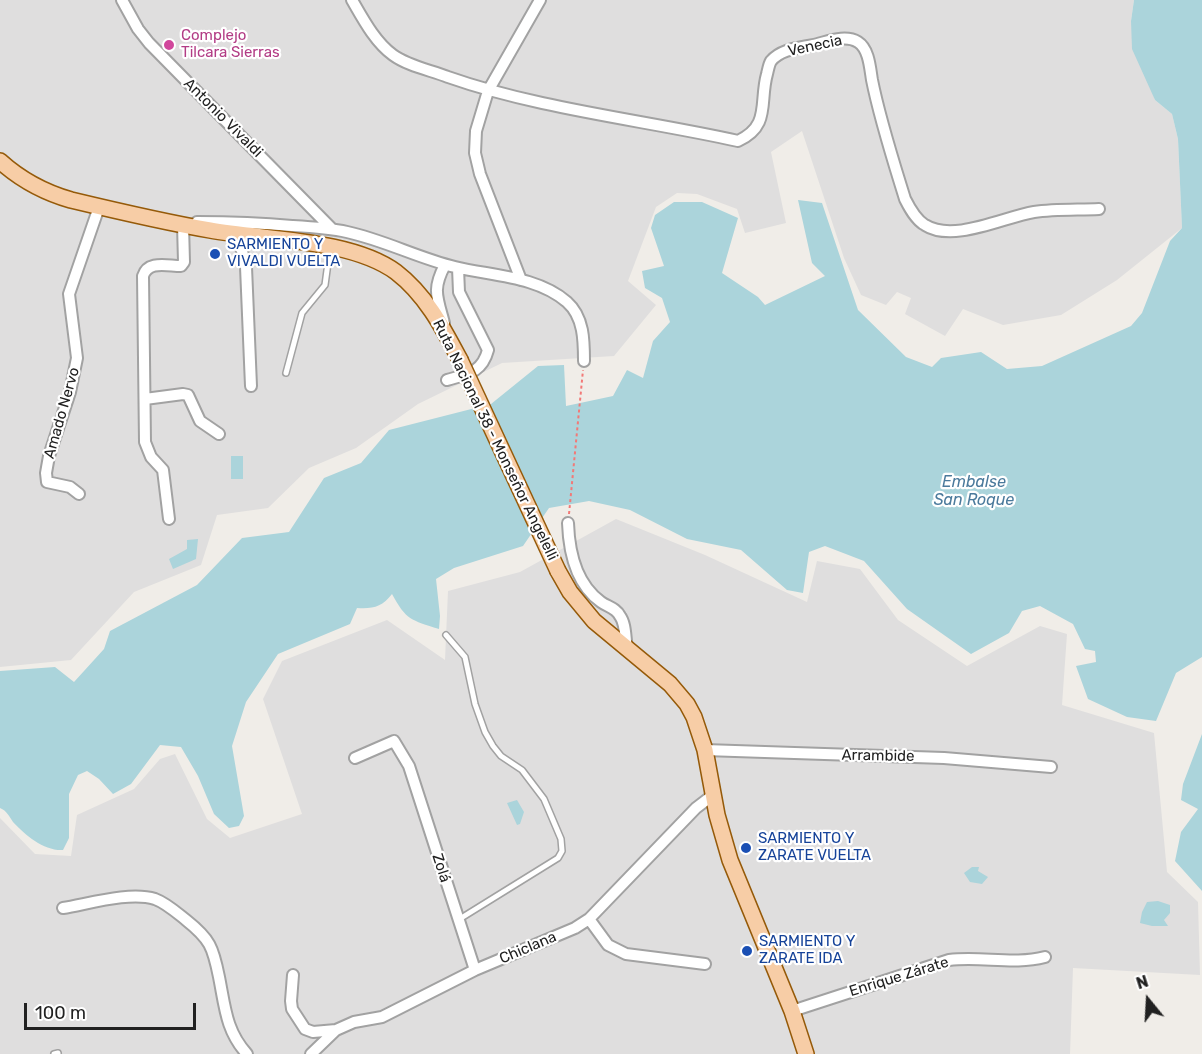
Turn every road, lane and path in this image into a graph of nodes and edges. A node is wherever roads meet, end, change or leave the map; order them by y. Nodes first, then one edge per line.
1 (122, 0) edge
2 (352, 0) edge
3 (540, 0) edge
4 (488, 91) junction
5 (0, 160) edge
6 (99, 207) junction
7 (1100, 209) dead end
8 (177, 224) junction
9 (332, 229) junction
10 (238, 235) junction
11 (330, 247) junction
12 (446, 265) junction
13 (458, 268) junction
14 (521, 280) junction
15 (447, 335) junction
16 (584, 362) joint
17 (286, 373) dead end
18 (447, 380) dead end
19 (251, 386) dead end
20 (145, 399) junction
21 (219, 434) dead end
22 (79, 494) dead end
23 (169, 519) dead end
24 (568, 523) joint
25 (446, 635) dead end
26 (627, 648) junction
27 (705, 750) junction
28 (355, 758) dead end
29 (1050, 767) dead end
30 (713, 795) junction
31 (63, 908) dead end
32 (588, 919) junction
33 (458, 920) junction
34 (1045, 957) dead end
35 (705, 964) dead end
36 (475, 970) junction
37 (293, 975) dead end
38 (792, 1011) junction
39 (336, 1030) junction
40 (247, 1054) edge
41 (311, 1054) edge
42 (806, 1054) edge

1 - 9 street, Antonio Vivaldi
2 - 4 street, Venecia
3 - 4 street
4 - 7 street, Venecia
4 - 14 street
5 - 6 main road, Ruta Nacional 38 - Monseñor Angelelli
6 - 8 main road, Ruta Nacional 38 - Monseñor Angelelli
6 - 22 street, Amado Nervo
8 - 9 street
8 - 10 main road, Ruta Nacional 38 - Monseñor Angelelli
8 - 20 street
9 - 12 street
10 - 11 main road, Ruta Nacional 38 - Monseñor Angelelli
10 - 19 street
11 - 15 main road, Ruta Nacional 38 - Monseñor Angelelli
11 - 17 lane
12 - 13 street
12 - 15 street
13 - 14 street
13 - 18 street
14 - 16 street
15 - 26 main road, Ruta Nacional 38 - Monseñor Angelelli, bridge
16 - 24 path
20 - 21 street
20 - 23 street
24 - 26 street
25 - 33 lane
26 - 27 main road, Ruta Nacional 38 - Monseñor Angelelli
27 - 29 street, Arrambide
27 - 30 main road, Ruta Nacional 38 - Monseñor Angelelli
28 - 33 street, Zolá
30 - 32 street, Chiclana
30 - 38 main road, Ruta Nacional 38 - Monseñor Angelelli
31 - 40 street
32 - 35 street
32 - 36 street, Chiclana
33 - 36 street, Zolá
34 - 38 street, Enrique Zárate
36 - 39 street, Chiclana
37 - 39 street
38 - 42 main road, Ruta Nacional 38 - Monseñor Angelelli
39 - 41 street, Chiclana

